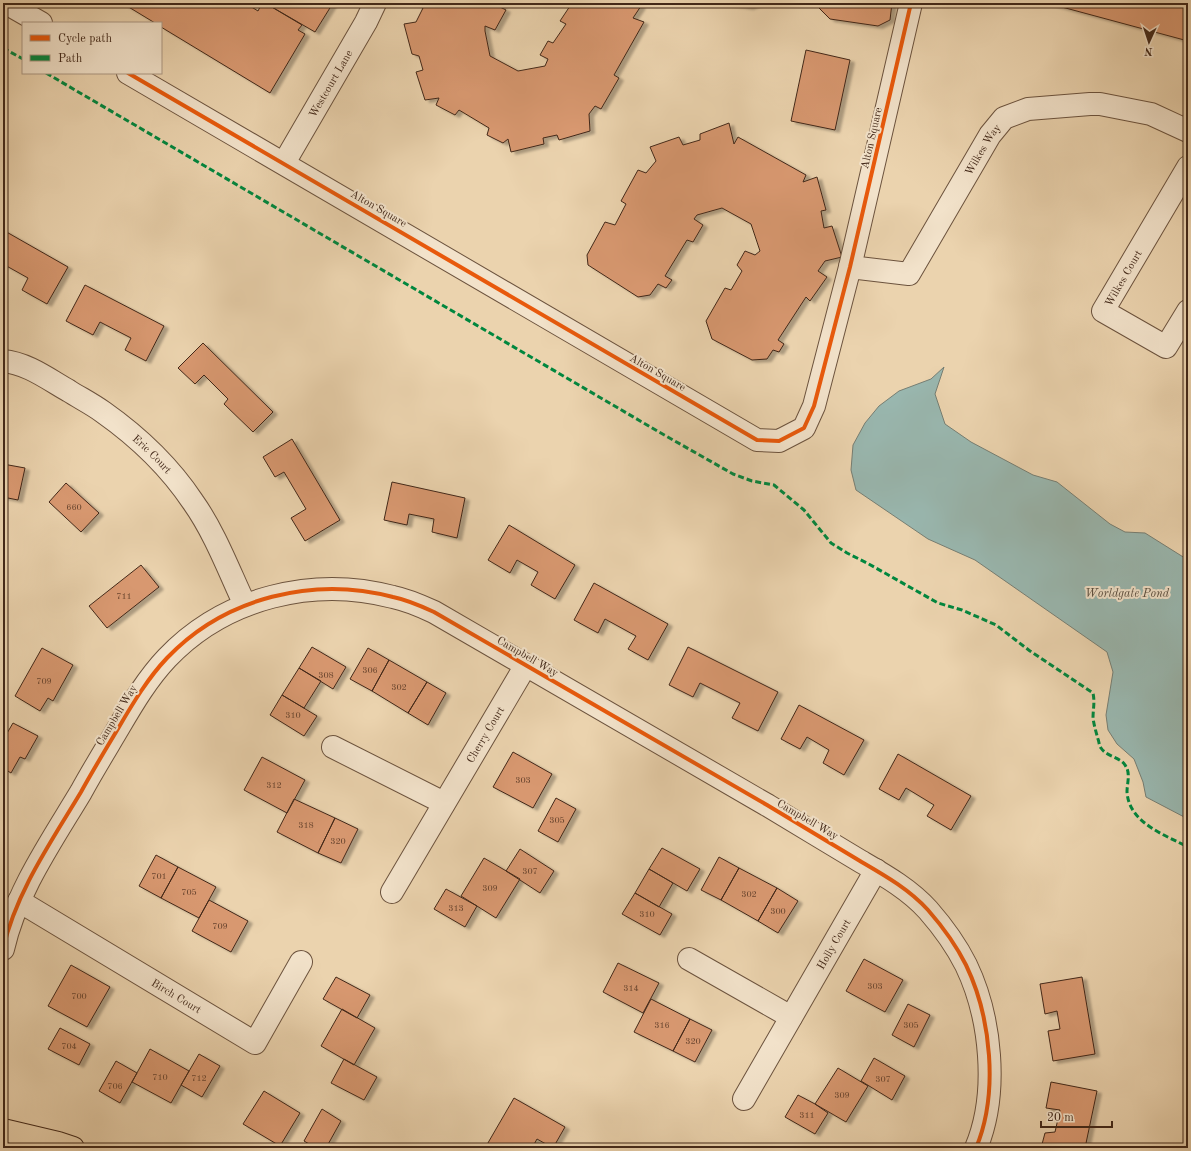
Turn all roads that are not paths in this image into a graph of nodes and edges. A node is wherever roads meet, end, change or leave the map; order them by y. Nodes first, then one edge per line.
1 (6, 3) edge
2 (375, 3) edge
3 (912, 3) edge
4 (39, 22) edge
5 (130, 74) edge
6 (1188, 131) edge
7 (284, 163) junction
8 (1188, 167) edge
9 (850, 267) junction
10 (1188, 311) edge
11 (3, 361) edge
12 (245, 605) junction
13 (526, 665) junction
14 (334, 747) dead end
15 (444, 803) junction
16 (876, 870) junction
17 (392, 892) dead end
18 (19, 901) junction
19 (3, 949) edge
20 (689, 959) dead end
21 (301, 962) dead end
22 (791, 1017) junction
23 (744, 1099) dead end
24 (3, 1130) edge
25 (73, 1148) edge
26 (976, 1148) edge

1 - 4 street
2 - 7 street, Westcourt Lane
3 - 9 street, Alton Square
5 - 7 street, Alton Square
6 - 9 street, Wilkes Way
7 - 9 street, Alton Square
8 - 10 street, Wilkes Court
11 - 12 street, Eric Court
12 - 13 street, Campbell Way
12 - 18 street, Campbell Way
13 - 15 street, Cherry Court
13 - 16 street, Campbell Way
14 - 15 street
15 - 17 street, Cherry Court
16 - 22 street, Holly Court
16 - 26 street, Campbell Way
18 - 19 street, Campbell Way
18 - 21 street, Birch Court
20 - 22 street
22 - 23 street, Holly Court
24 - 25 main road

